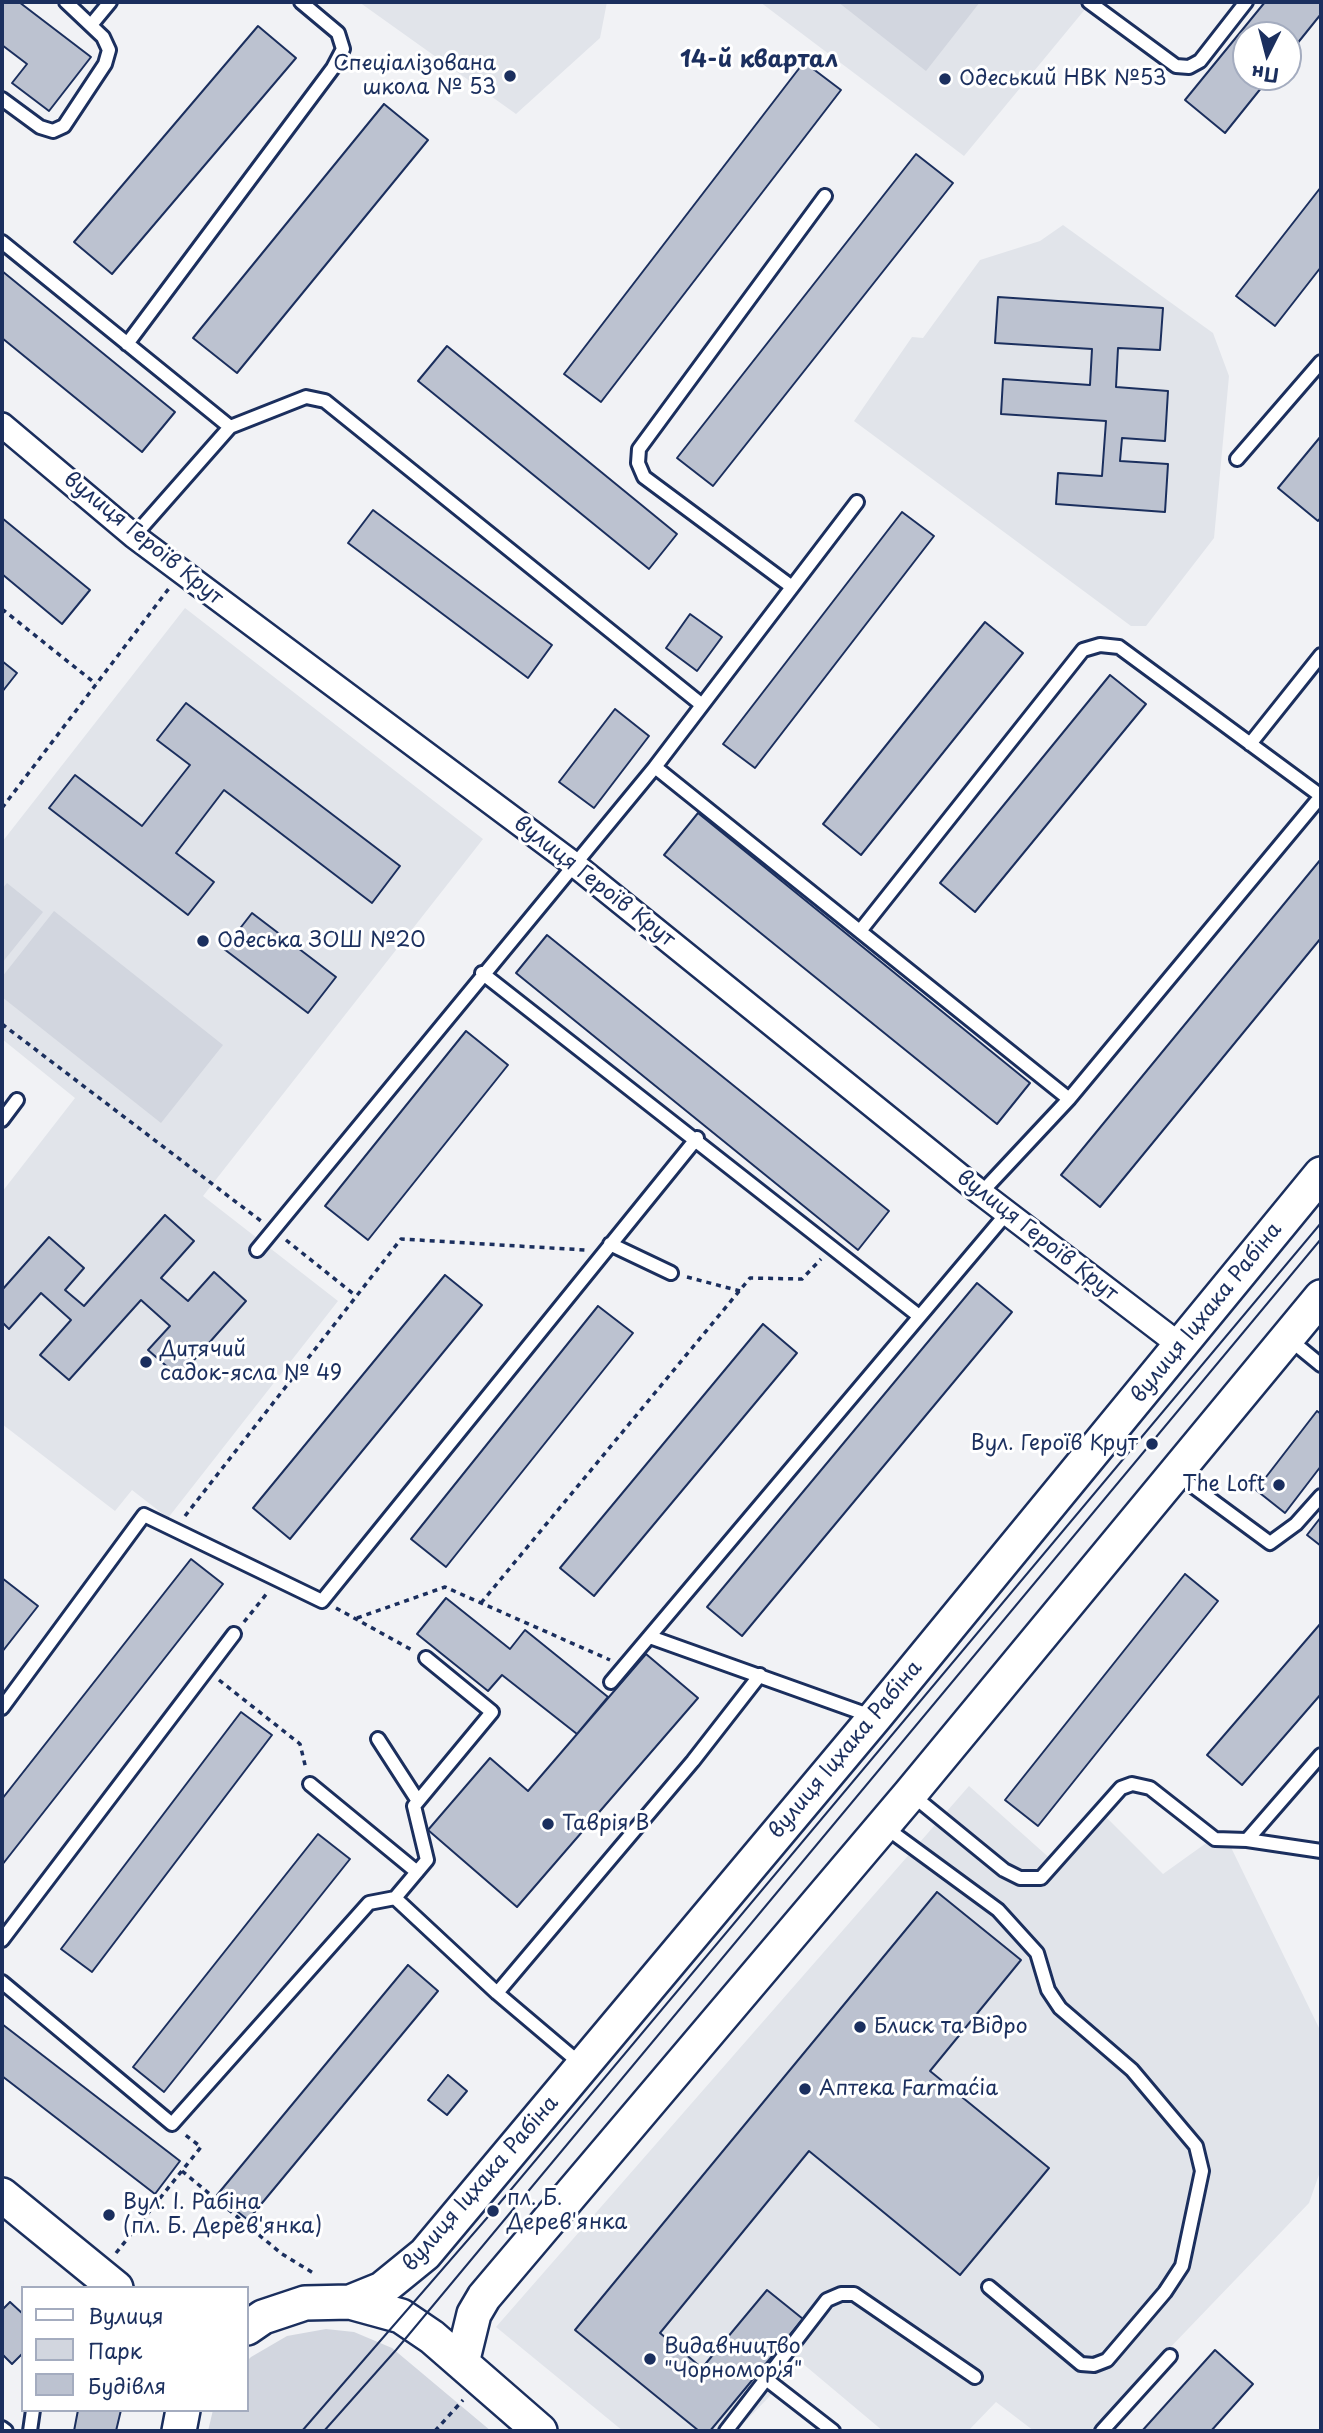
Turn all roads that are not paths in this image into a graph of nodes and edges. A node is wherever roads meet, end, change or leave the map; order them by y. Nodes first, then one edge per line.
1 (66, 2) edge
2 (110, 2) edge
3 (301, 2) edge
4 (1089, 2) edge
5 (1246, 2) edge
6 (91, 25) junction
7 (2, 99) edge
8 (825, 196) dead end
9 (2, 242) edge
10 (127, 344) junction
11 (1321, 362) edge
12 (2, 425) edge
13 (230, 427) junction
14 (1237, 459) dead end
15 (857, 502) dead end
16 (134, 536) junction
17 (792, 587) junction
18 (1321, 656) edge
19 (702, 705) junction
20 (1250, 744) junction
21 (655, 767) junction
22 (1321, 796) edge
23 (575, 865) junction
24 (860, 931) junction
25 (482, 973) junction
26 (1069, 1099) junction
27 (17, 1100) dead end
28 (2, 1120) edge
29 (696, 1138) junction
30 (1321, 1174) edge
31 (981, 1193) junction
32 (1007, 1213) junction
33 (607, 1247) junction
34 (257, 1250) dead end
35 (671, 1273) road end
36 (1321, 1297) edge
37 (919, 1316) junction
38 (1288, 1338) junction
39 (1181, 1346) junction
40 (1321, 1364) edge
41 (1175, 1473) junction
42 (1321, 1496) edge
43 (234, 1634) road end
44 (650, 1637) junction
45 (426, 1658) road end
46 (761, 1675) junction
47 (611, 1682) dead end
48 (2, 1707) edge
49 (875, 1717) junction
50 (378, 1739) dead end
51 (1321, 1755) edge
52 (310, 1784) road end
53 (910, 1794) junction
54 (418, 1801) junction
55 (883, 1826) junction
56 (1247, 1840) junction
57 (1321, 1851) edge
58 (417, 1872) junction
59 (395, 1898) junction
60 (2, 1940) edge
61 (2, 1982) edge
62 (498, 1993) junction
63 (583, 2065) junction
64 (2, 2195) edge
65 (108, 2281) edge
66 (989, 2287) dead end
67 (354, 2301) junction
68 (252, 2320) edge
69 (1170, 2356) dead end
70 (462, 2363) junction
71 (975, 2377) dead end
72 (766, 2379) junction
73 (33, 2412) edge
74 (173, 2412) edge
75 (182, 2412) edge
76 (30, 2431) edge
77 (177, 2431) edge
78 (540, 2431) edge
79 (726, 2431) edge
80 (833, 2431) edge
81 (1102, 2431) edge

1 - 6 lane
2 - 6 lane
3 - 10 lane
4 - 5 lane
6 - 7 lane
8 - 17 lane
9 - 10 lane
10 - 13 lane
11 - 14 lane
12 - 16 street, вулиця Героїв Крут
13 - 16 lane
13 - 19 lane
15 - 17 lane
16 - 23 street, вулиця Героїв Крут
17 - 19 lane
18 - 20 lane
19 - 21 lane
20 - 22 lane
20 - 24 lane
21 - 23 lane
21 - 24 lane
22 - 26 lane
23 - 25 lane
23 - 31 street, вулиця Героїв Крут
24 - 26 lane
25 - 29 lane
25 - 34 lane
26 - 31 lane
27 - 28 lane
29 - 33 lane
29 - 37 lane
30 - 39 main road, вулиця Іцхака Рабіна
31 - 32 street, вулиця Героїв Крут
32 - 37 lane
32 - 39 street, вулиця Героїв Крут
33 - 35 lane
33 - 48 lane
36 - 38 main road
37 - 44 lane
38 - 40 lane
38 - 41 main road
39 - 49 main road, вулиця Іцхака Рабіна
41 - 42 lane
41 - 53 main road
43 - 60 lane
44 - 46 lane
44 - 47 lane
45 - 54 lane
46 - 49 lane
46 - 62 lane
49 - 63 main road, вулиця Іцхака Рабіна
50 - 54 lane
51 - 56 lane
52 - 58 lane
53 - 55 main road
53 - 56 lane
54 - 58 lane
55 - 66 lane
55 - 70 main road
56 - 57 lane
58 - 59 lane
59 - 61 lane
59 - 62 lane
62 - 63 lane
63 - 67 main road, вулиця Іцхака Рабіна
64 - 65 main road
67 - 68 main road
67 - 70 main road
69 - 81 lane
70 - 78 main road
71 - 72 lane
72 - 79 lane
72 - 80 lane
73 - 76 lane
74 - 77 main road
75 - 77 main road

